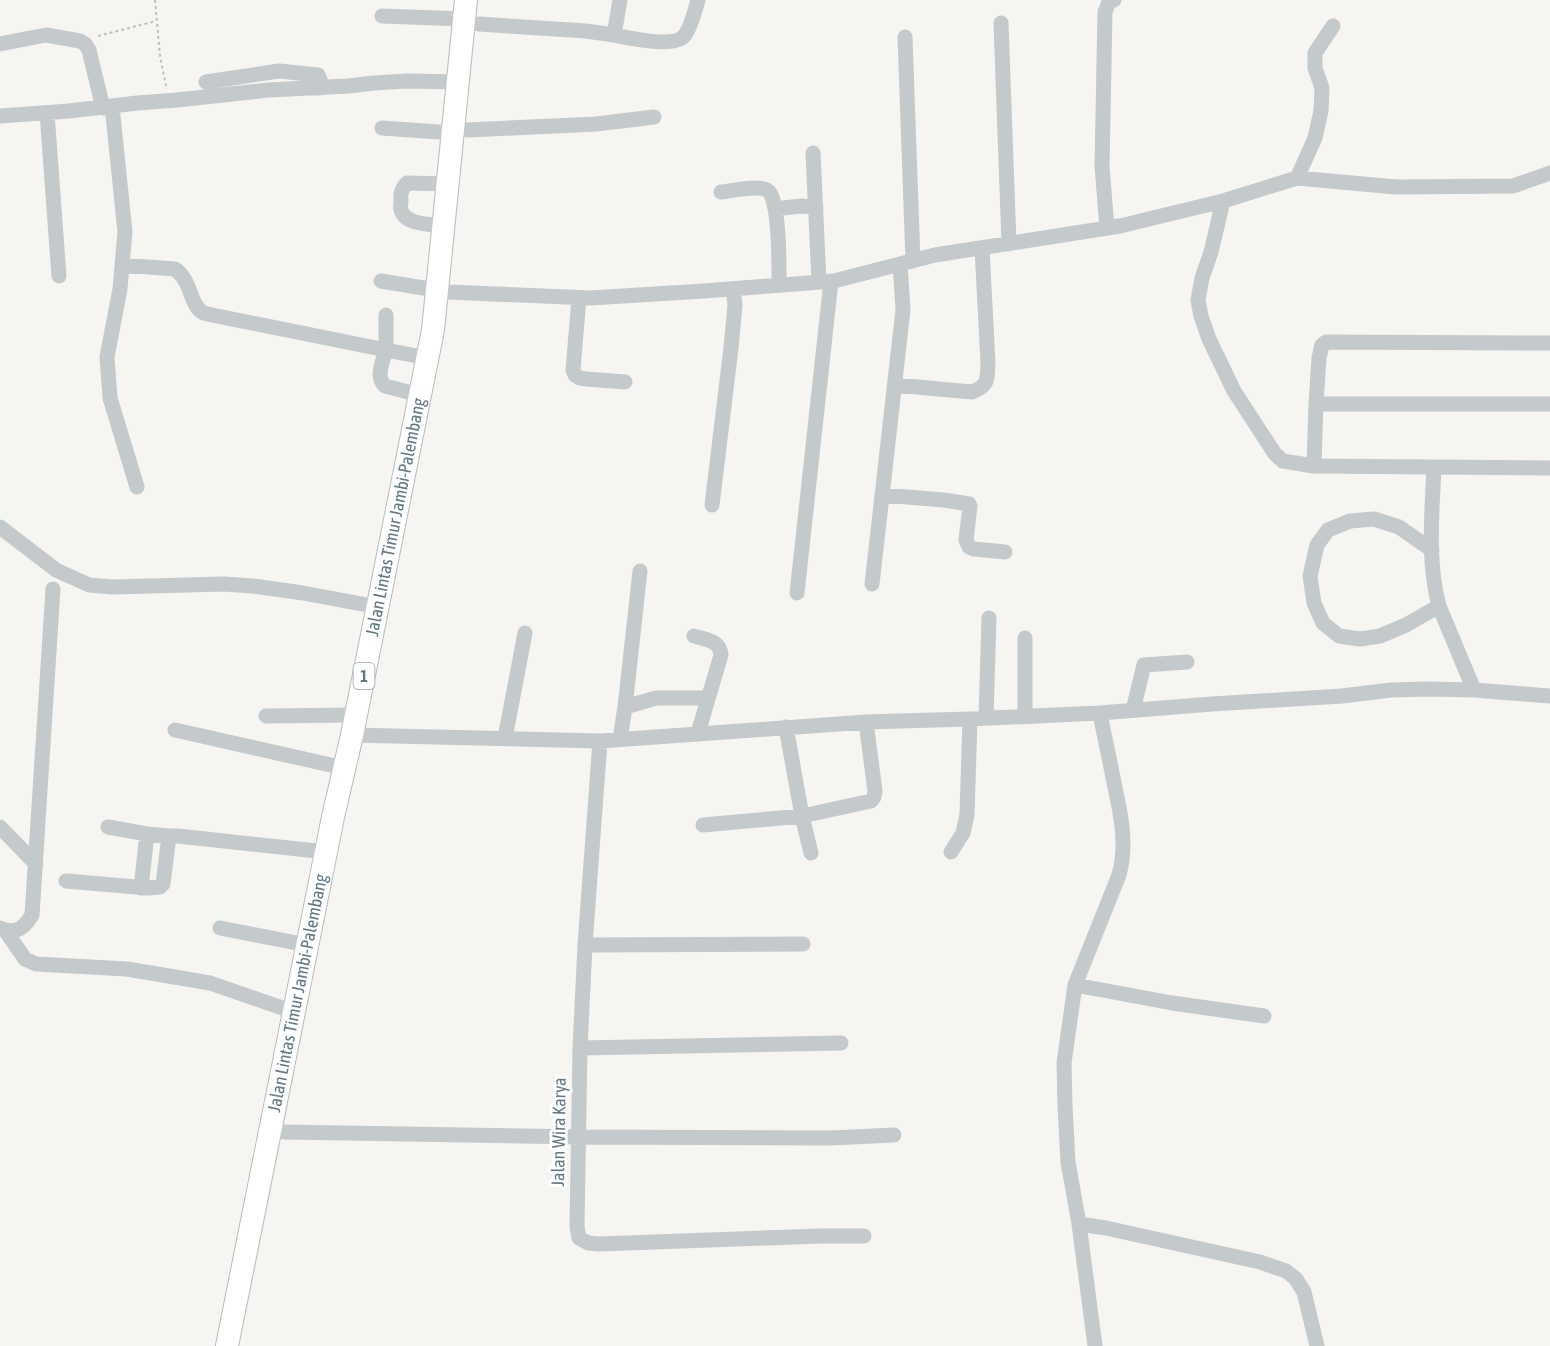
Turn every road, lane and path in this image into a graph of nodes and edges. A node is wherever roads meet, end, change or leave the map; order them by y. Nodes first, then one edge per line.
1 (155, 0) edge
2 (482, 0) edge
3 (620, 0) edge
4 (698, 0) edge
5 (1114, 0) edge
6 (470, 14) edge
7 (382, 16) dead end
8 (156, 21) junction
9 (1001, 23) dead end
10 (1333, 26) dead end
11 (614, 35) junction
12 (905, 37) dead end
13 (80, 41) junction
14 (0, 44) edge
15 (206, 82) dead end
16 (458, 82) junction
17 (320, 88) junction
18 (168, 101) junction
19 (108, 107) junction
20 (47, 113) junction
21 (0, 116) edge
22 (654, 117) dead end
23 (382, 128) dead end
24 (460, 131) junction
25 (813, 153) dead end
26 (1550, 173) edge
27 (1297, 178) junction
28 (448, 183) junction
29 (721, 192) dead end
30 (1223, 201) junction
31 (816, 207) junction
32 (775, 209) junction
33 (443, 226) junction
34 (1114, 227) junction
35 (1009, 244) junction
36 (982, 248) junction
37 (907, 262) junction
38 (122, 265) junction
39 (59, 276) dead end
40 (381, 281) dead end
41 (825, 281) junction
42 (779, 285) junction
43 (733, 289) junction
44 (443, 291) junction
45 (579, 298) junction
46 (386, 315) dead end
47 (1550, 344) edge
48 (386, 350) junction
49 (428, 357) junction
50 (625, 382) dead end
51 (895, 384) junction
52 (420, 395) junction
53 (1316, 404) junction
54 (1550, 404) edge
55 (1314, 466) junction
56 (1434, 467) junction
57 (1550, 468) edge
58 (137, 487) dead end
59 (882, 495) junction
60 (712, 505) dead end
61 (0, 527) edge
62 (1432, 550) junction
63 (1005, 552) dead end
64 (640, 571) dead end
65 (872, 584) dead end
66 (53, 589) dead end
67 (797, 593) dead end
68 (378, 606) junction
69 (1438, 606) junction
70 (989, 618) dead end
71 (525, 633) dead end
72 (694, 636) dead end
73 (1025, 638) dead end
74 (1187, 662) dead end
75 (1474, 690) junction
76 (1550, 696) edge
77 (708, 698) junction
78 (625, 707) junction
79 (1133, 710) junction
80 (1100, 713) junction
81 (266, 716) dead end
82 (1025, 716) junction
83 (986, 718) junction
84 (970, 719) junction
85 (866, 722) junction
86 (786, 727) junction
87 (357, 729) junction
88 (176, 730) dead end
89 (698, 733) junction
90 (505, 738) junction
91 (620, 739) junction
92 (600, 741) junction
93 (345, 768) junction
94 (802, 816) junction
95 (703, 825) dead end
96 (0, 827) edge
97 (108, 828) dead end
98 (147, 834) junction
99 (169, 836) junction
100 (326, 852) junction
101 (951, 852) dead end
102 (811, 853) dead end
103 (36, 864) junction
104 (66, 881) dead end
105 (141, 888) junction
106 (220, 928) dead end
107 (3, 929) edge
108 (803, 944) dead end
109 (308, 945) junction
110 (585, 945) junction
111 (1075, 985) junction
112 (294, 1012) junction
113 (1264, 1016) dead end
114 (841, 1043) dead end
115 (580, 1048) junction
116 (284, 1132) junction
117 (894, 1135) dead end
118 (579, 1137) junction
119 (1079, 1224) junction
120 (864, 1236) dead end
121 (227, 1346) edge
122 (243, 1346) edge
123 (1095, 1346) edge
124 (1317, 1346) edge

1 - 8 path
2 - 6 highway, Jalan Lintas Timur Jambi-Palembang / 1
3 - 11 street
4 - 11 street
5 - 34 street
6 - 7 street
6 - 11 street
6 - 16 highway, Jalan Lintas Timur Jambi-Palembang / 1
6 - 24 highway, Jalan Lintas Timur Jambi-Palembang / 1
8 - 13 path
8 - 18 path
9 - 35 street
10 - 27 street
12 - 37 street
13 - 14 street
13 - 19 street
15 - 17 street
16 - 17 street
16 - 24 highway, Jalan Lintas Timur Jambi-Palembang / 1
17 - 18 street
18 - 19 street
19 - 20 street
19 - 38 street
20 - 21 street
20 - 39 street
22 - 24 street
23 - 24 street
24 - 28 highway, Jalan Lintas Timur Jambi-Palembang / 1
24 - 44 highway, Jalan Lintas Timur Jambi-Palembang / 1
25 - 31 street
26 - 27 street
27 - 30 street
28 - 33 highway, Jalan Lintas Timur Jambi-Palembang / 1
28 - 33 street
29 - 32 street
30 - 34 street
30 - 55 street
31 - 32 street
31 - 41 street
32 - 42 street
33 - 44 highway, Jalan Lintas Timur Jambi-Palembang / 1
34 - 35 street
35 - 36 street
36 - 37 street
36 - 51 street
37 - 41 street
37 - 51 street
38 - 48 street
38 - 58 street
40 - 44 street
41 - 42 street
41 - 67 street
42 - 43 street
43 - 45 street
43 - 60 street
44 - 45 street
44 - 49 highway, Jalan Lintas Timur Jambi-Palembang / 1
44 - 87 highway, Jalan Lintas Timur Jambi-Palembang / 1
45 - 50 street
46 - 48 street
47 - 53 street
48 - 49 street
48 - 52 street
49 - 52 highway, Jalan Lintas Timur Jambi-Palembang / 1
51 - 59 street
52 - 68 highway, Jalan Lintas Timur Jambi-Palembang / 1
53 - 54 street
53 - 55 street
55 - 56 street
56 - 57 street
56 - 62 street
59 - 63 street
59 - 65 street
61 - 68 street
62 - 69 street
62 - 69 street
64 - 78 street
66 - 103 street
68 - 87 highway, Jalan Lintas Timur Jambi-Palembang / 1
69 - 75 street
70 - 83 street
71 - 90 street
72 - 77 street
73 - 82 street
74 - 79 street
75 - 76 street
75 - 79 street
77 - 78 street
77 - 89 street
78 - 91 street
79 - 80 street
80 - 82 street
80 - 111 street
81 - 87 street
82 - 83 street
83 - 84 street
84 - 85 street
84 - 101 street
85 - 86 street
85 - 94 street
86 - 89 street
86 - 94 street
87 - 90 street
87 - 93 highway, Jalan Lintas Timur Jambi-Palembang / 1
87 - 116 highway, Jalan Lintas Timur Jambi-Palembang / 1
88 - 93 street
89 - 91 street
90 - 92 street
91 - 92 street
92 - 110 street, Jalan Wira Karya
93 - 100 highway, Jalan Lintas Timur Jambi-Palembang / 1
94 - 95 street
94 - 102 street
96 - 103 street
97 - 98 street
98 - 99 street
98 - 105 street
99 - 100 street
99 - 105 street
100 - 109 highway, Jalan Lintas Timur Jambi-Palembang / 1
103 - 107 street
104 - 105 street
106 - 109 street
107 - 112 street
108 - 110 street
109 - 112 highway, Jalan Lintas Timur Jambi-Palembang / 1
110 - 115 street, Jalan Wira Karya
111 - 113 street
111 - 119 street
112 - 121 highway, Jalan Lintas Timur Jambi-Palembang / 1
114 - 115 street
115 - 118 street, Jalan Wira Karya
116 - 118 street
116 - 122 highway, Jalan Lintas Timur Jambi-Palembang / 1
117 - 118 street
118 - 120 street, Jalan Wira Karya
119 - 123 street
119 - 124 street

